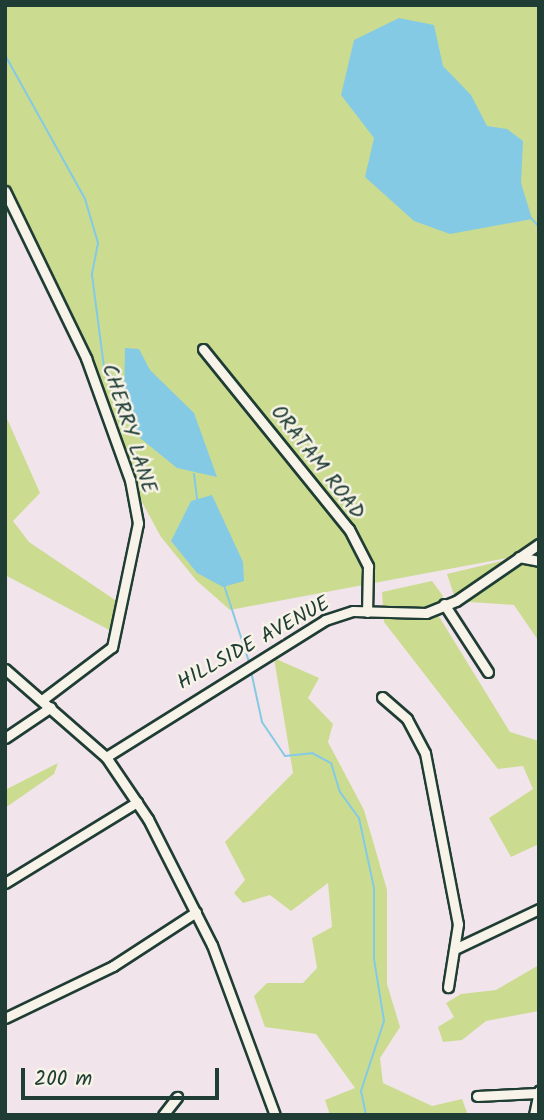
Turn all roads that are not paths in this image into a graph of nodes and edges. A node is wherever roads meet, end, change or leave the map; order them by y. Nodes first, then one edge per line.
1 (5, 191) edge
2 (203, 349) dead end
3 (539, 544) edge
4 (519, 557) junction
5 (539, 561) edge
6 (444, 604) junction
7 (367, 612) junction
8 (5, 669) edge
9 (488, 672) dead end
10 (382, 696) dead end
11 (42, 700) junction
12 (51, 707) junction
13 (5, 738) edge
14 (106, 757) junction
15 (137, 802) junction
16 (5, 883) edge
17 (539, 909) edge
18 (197, 912) junction
19 (457, 948) junction
20 (448, 988) dead end
21 (5, 1018) edge
22 (538, 1092) edge
23 (477, 1096) dead end
24 (177, 1097) dead end
25 (163, 1115) edge
26 (275, 1115) edge
27 (534, 1115) edge

1 - 11 street, CHERRY LANE
2 - 7 street, ORATAM ROAD
3 - 4 street, HILLSIDE AVENUE
4 - 5 street
4 - 6 street, HILLSIDE AVENUE
6 - 7 street, HILLSIDE AVENUE
6 - 9 street
7 - 14 street, HILLSIDE AVENUE
8 - 11 street
10 - 19 street
11 - 12 street
12 - 13 street
12 - 14 street
14 - 15 street
15 - 16 street
15 - 18 street
17 - 19 street
18 - 21 street
18 - 26 street
19 - 20 street
22 - 23 street
22 - 27 street
24 - 25 street

